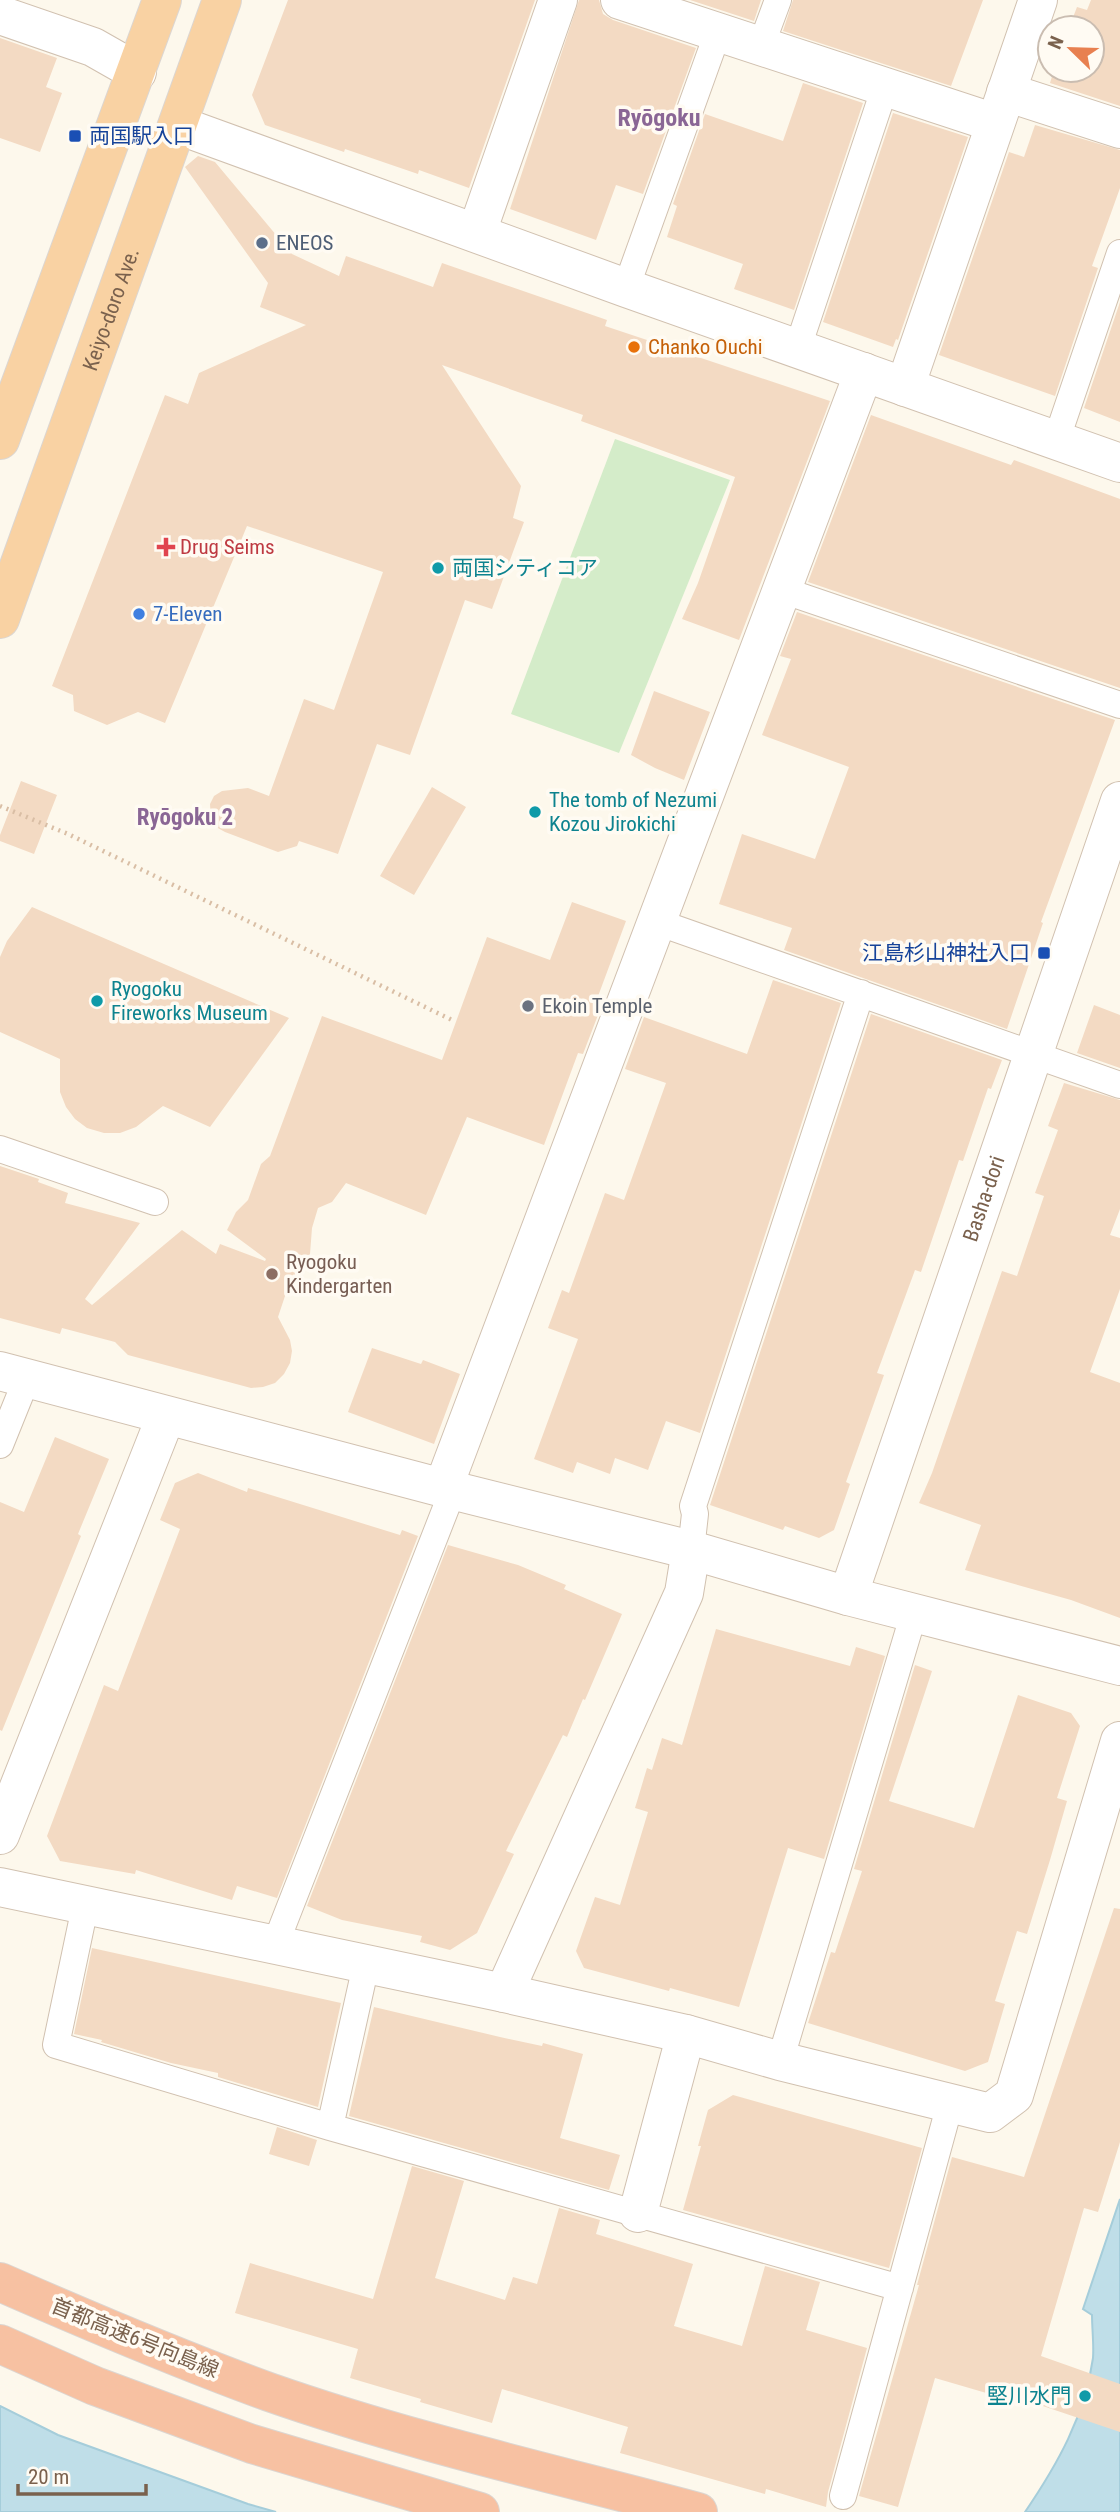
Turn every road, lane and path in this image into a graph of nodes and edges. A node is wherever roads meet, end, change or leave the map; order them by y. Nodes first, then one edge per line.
1 (162, 0) edge
2 (222, 0) edge
3 (558, 0) edge
4 (621, 0) edge
5 (778, 0) edge
6 (1038, 0) edge
7 (0, 15) edge
8 (718, 32) junction
9 (761, 46) junction
10 (137, 72) junction
11 (885, 87) junction
12 (1001, 108) junction
13 (178, 125) junction
14 (1120, 129) edge
15 (477, 232) junction
16 (1120, 253) edge
17 (626, 288) junction
18 (797, 350) junction
19 (864, 372) junction
20 (905, 387) junction
21 (0, 440) edge
22 (1056, 441) junction
23 (1120, 463) edge
24 (782, 590) junction
25 (0, 620) edge
26 (1120, 705) edge
27 (1120, 801) edge
28 (0, 806) edge
29 (657, 922) junction
30 (860, 993) junction
31 (452, 1020) dead end
32 (1033, 1054) junction
33 (1120, 1085) edge
34 (0, 1149) edge
35 (155, 1202) dead end
36 (13, 1375) edge
37 (166, 1416) junction
38 (0, 1445) edge
39 (448, 1489) junction
40 (691, 1550) junction
41 (848, 1596) junction
42 (914, 1613) junction
43 (1120, 1666) edge
44 (1120, 1741) edge
45 (0, 1835) edge
46 (0, 1887) edge
47 (85, 1907) junction
48 (275, 1945) junction
49 (366, 1965) junction
50 (504, 1993) junction
51 (686, 2034) junction
52 (780, 2061) junction
53 (950, 2104) junction
54 (330, 2127) junction
55 (638, 2213) junction
56 (0, 2282) edge
57 (900, 2288) junction
58 (0, 2344) edge
59 (843, 2496) dead end
60 (480, 2512) edge
61 (698, 2512) edge

1 - 10 highway
2 - 13 highway, Keiyo-doro Ave.
3 - 15 street
4 - 8 street
5 - 9 lane
6 - 12 street
7 - 10 street
8 - 9 street
8 - 17 lane
9 - 11 street
10 - 21 highway
11 - 12 street
11 - 18 lane
12 - 14 street
12 - 20 street
13 - 15 street
13 - 25 highway, Keiyo-doro Ave.
15 - 17 street
16 - 22 lane
17 - 18 street
18 - 19 street
19 - 20 street
19 - 24 street
20 - 22 street
22 - 23 street
24 - 26 lane
24 - 29 street
27 - 32 street, Basha-dori
28 - 31 path
29 - 30 lane
29 - 39 street
30 - 32 lane
30 - 40 lane
32 - 33 lane
32 - 41 street, Basha-dori
34 - 35 lane
36 - 37 street
36 - 38 lane
37 - 39 street
37 - 45 street
39 - 40 street
39 - 48 lane
40 - 41 street
40 - 50 street
41 - 42 street
42 - 43 street
42 - 52 lane
44 - 53 street
46 - 47 street
47 - 48 street
47 - 54 lane
48 - 49 street
49 - 50 street
49 - 54 lane
50 - 51 street
51 - 52 street
51 - 55 street
52 - 53 street
53 - 57 lane
54 - 55 lane
55 - 57 lane
56 - 61 highway, 首都高速6号向島線
57 - 59 lane
58 - 60 highway

